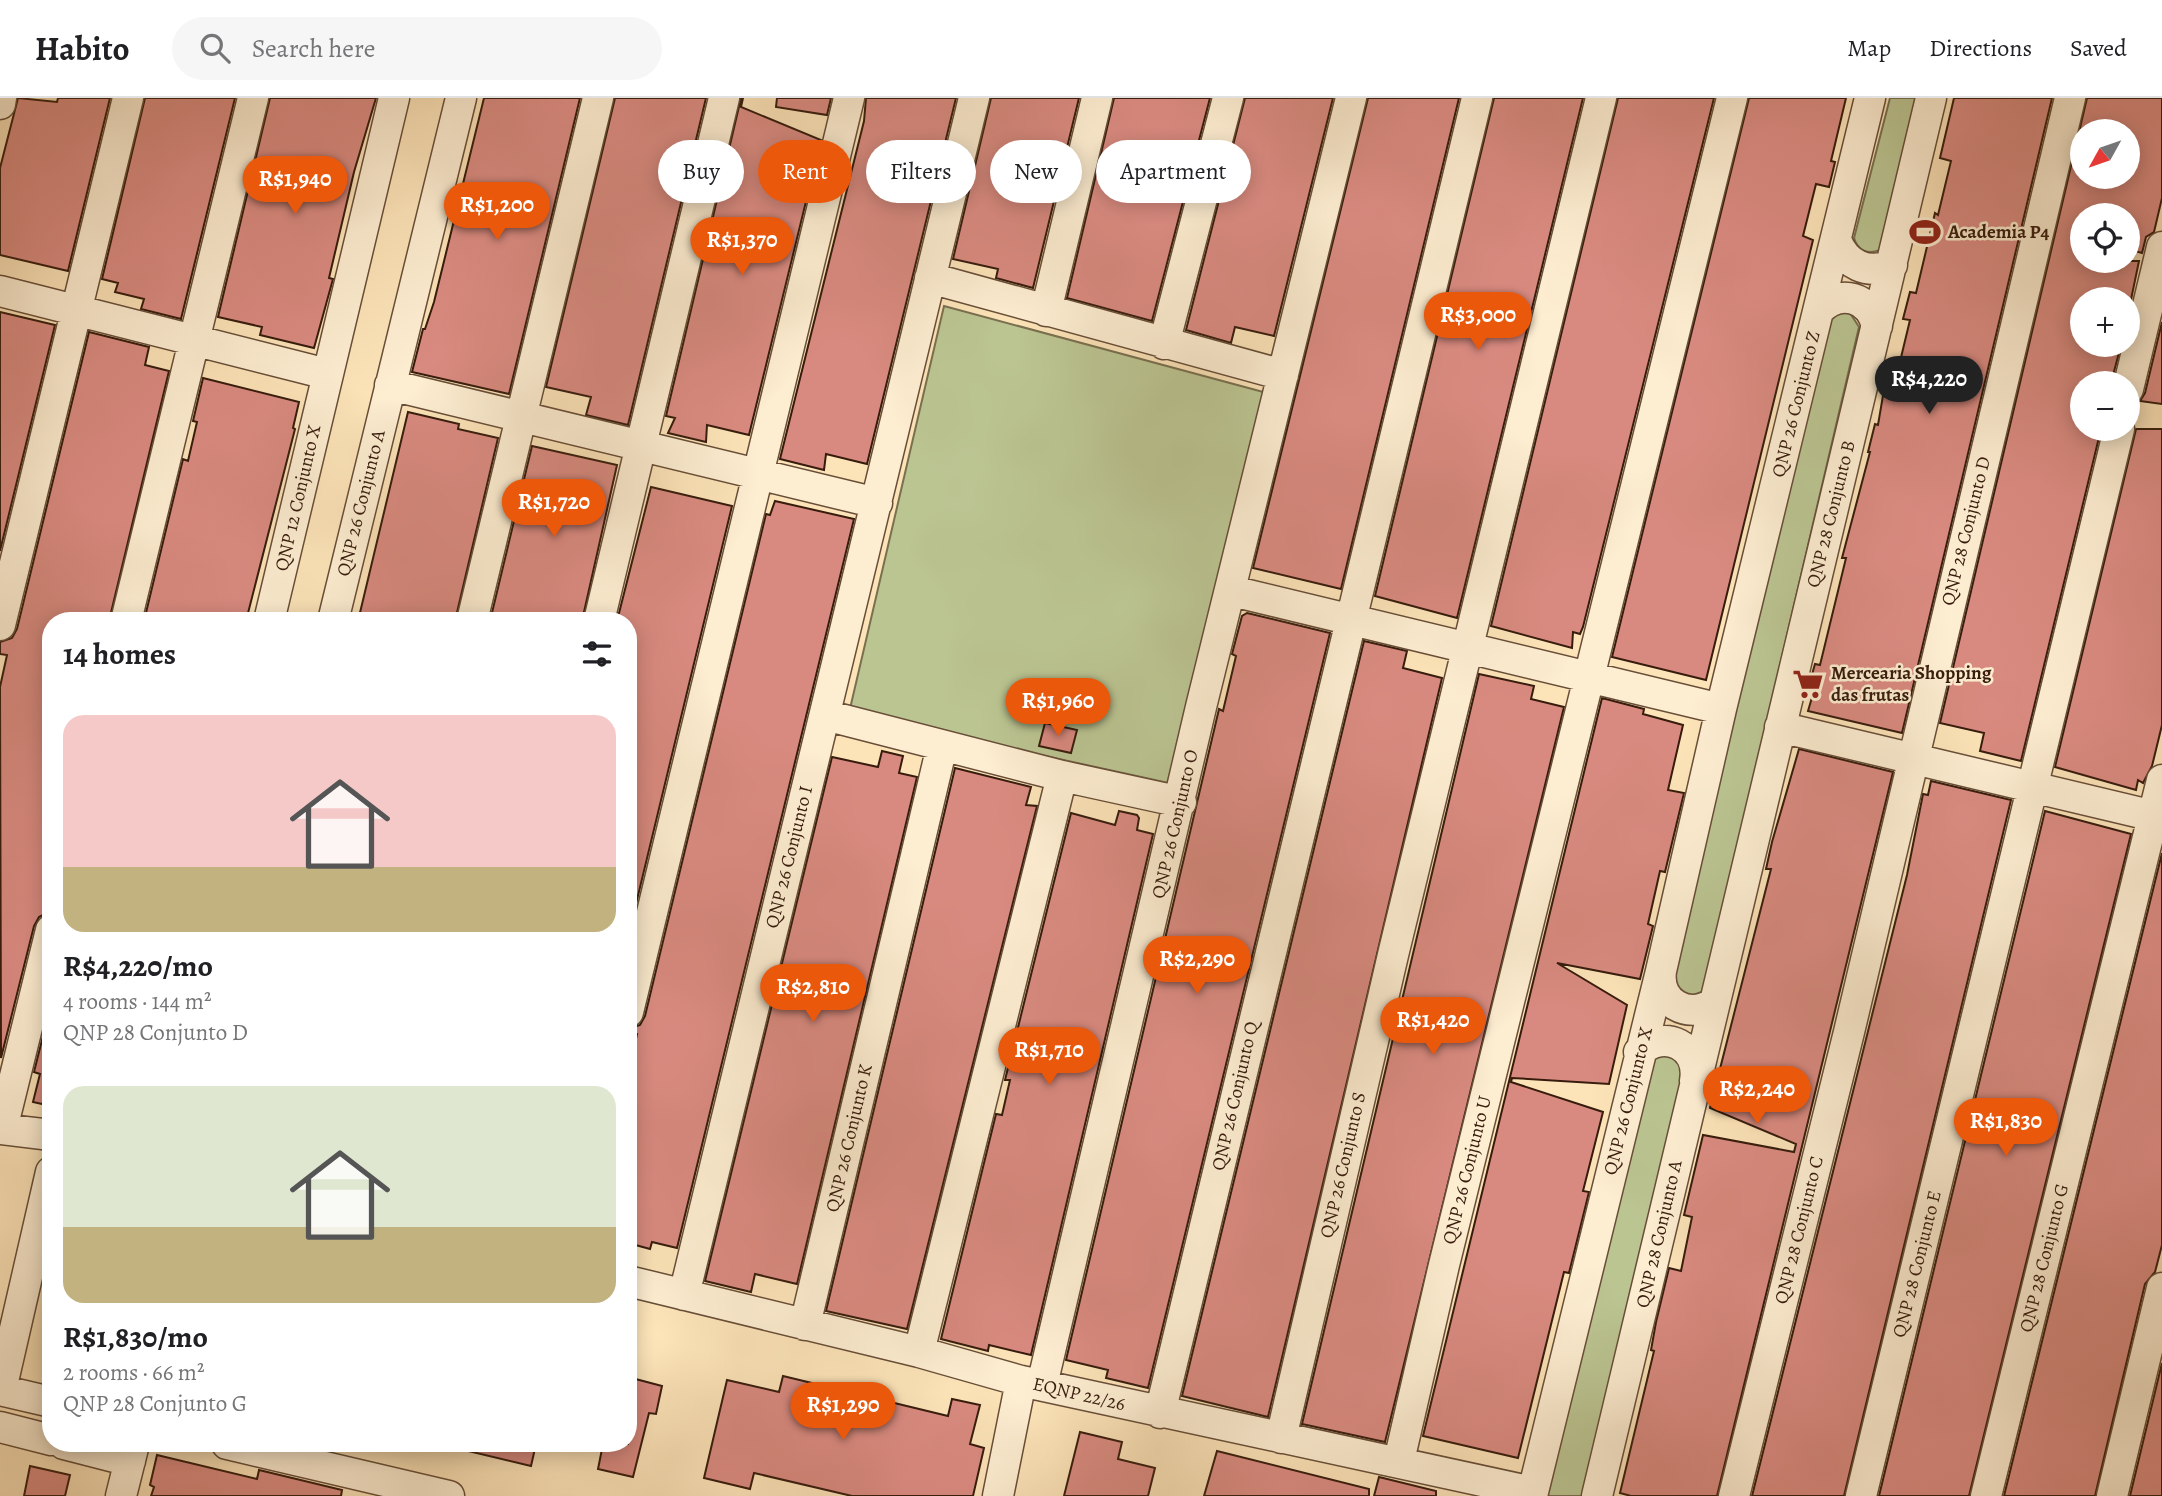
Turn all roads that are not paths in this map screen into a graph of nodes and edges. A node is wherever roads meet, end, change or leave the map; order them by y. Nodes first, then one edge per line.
1 (1, 98) edge
2 (128, 98) edge
3 (253, 98) edge
4 (394, 98) edge
5 (461, 98) edge
6 (598, 98) edge
7 (724, 98) edge
8 (849, 98) edge
9 (974, 98) edge
10 (1097, 98) edge
11 (1227, 98) edge
12 (1351, 98) edge
13 (1476, 98) edge
14 (1601, 98) edge
15 (1732, 98) edge
16 (1870, 98) edge
17 (1931, 98) edge
18 (2070, 98) edge
19 (0, 104) edge
20 (1836, 240) junction
21 (2162, 247) edge
22 (1892, 265) junction
23 (930, 278) junction
24 (0, 291) edge
25 (76, 310) junction
26 (1819, 310) junction
27 (1046, 311) junction
28 (1877, 326) junction
29 (195, 339) junction
30 (1164, 344) junction
31 (2132, 371) edge
32 (327, 374) junction
33 (1283, 375) junction
34 (390, 385) junction
35 (521, 417) junction
36 (2116, 441) edge
37 (640, 446) junction
38 (757, 474) junction
39 (877, 503) junction
40 (1232, 591) junction
41 (128, 612) edge
42 (271, 612) edge
43 (335, 612) edge
44 (474, 612) edge
45 (601, 612) edge
46 (1352, 618) junction
47 (0, 625) edge
48 (1468, 648) junction
49 (1588, 676) junction
50 (1721, 709) junction
51 (825, 715) junction
52 (1780, 727) junction
53 (942, 746) junction
54 (1913, 760) junction
55 (1062, 776) junction
56 (2162, 780) edge
57 (2034, 787) junction
58 (1181, 802) junction
59 (2158, 817) edge
60 (42, 966) edge
61 (1661, 971) junction
62 (637, 974) edge
63 (1714, 1003) junction
64 (1639, 1052) junction
65 (1695, 1081) junction
66 (1, 1129) edge
67 (42, 1134) edge
68 (42, 1215) edge
69 (637, 1283) edge
70 (2162, 1288) edge
71 (684, 1294) junction
72 (805, 1325) junction
73 (919, 1352) junction
74 (1032, 1383) junction
75 (5, 1391) edge
76 (42, 1400) edge
77 (1160, 1413) junction
78 (2, 1428) edge
79 (42, 1438) edge
80 (1281, 1438) junction
81 (132, 1452) edge
82 (250, 1452) edge
83 (1399, 1461) junction
84 (339, 1483) edge
85 (1447, 1484) edge
86 (1532, 1494) edge
87 (121, 1496) edge
88 (449, 1496) edge
89 (998, 1496) edge
90 (1597, 1496) edge
91 (1734, 1496) edge
92 (1861, 1496) edge
93 (1986, 1496) edge
94 (2112, 1496) edge

1 - 19 street
2 - 25 street
3 - 29 street
4 - 32 street, QNP 12 Conjunto X
5 - 34 street, QNP 26 Conjunto A
6 - 35 street
7 - 37 street
8 - 38 street
9 - 23 street, QNP 26 Conjunto I
10 - 27 street
11 - 30 street
12 - 33 street, QNP 26 Conjunto O
13 - 46 street, QNP 26 Conjunto Q
14 - 48 street, QNP 26 Conjunto S
15 - 49 street, QNP 26 Conjunto U
16 - 20 street, QNP 26 Conjunto Z
17 - 22 street, QNP 28 Conjunto B
18 - 54 street, QNP 28 Conjunto D
20 - 22 street
20 - 26 street, QNP 26 Conjunto Z
21 - 31 street
22 - 28 street, QNP 28 Conjunto B
23 - 27 street
23 - 39 street, QNP 26 Conjunto I
24 - 25 street
25 - 29 street
25 - 47 street
26 - 28 street
26 - 50 street, QNP 26 Conjunto Z
27 - 30 street
28 - 52 street, QNP 28 Conjunto B
29 - 32 street
29 - 41 street
30 - 33 street
32 - 42 street, QNP 12 Conjunto X
33 - 40 street, QNP 26 Conjunto O
34 - 35 street
34 - 43 street, QNP 26 Conjunto A
35 - 37 street
35 - 44 street
36 - 57 street, QNP 28 Conjunto E
37 - 38 street
37 - 45 street
38 - 39 street
38 - 62 street
39 - 51 street, QNP 26 Conjunto I
40 - 46 street
40 - 58 street, QNP 26 Conjunto O
46 - 48 street
46 - 77 street, QNP 26 Conjunto Q
48 - 49 street
48 - 80 street, QNP 26 Conjunto S
49 - 50 street
49 - 83 street, QNP 26 Conjunto U
50 - 61 street, QNP 26 Conjunto X
51 - 53 street
51 - 71 street, QNP 26 Conjunto I
52 - 54 street
52 - 63 street, QNP 28 Conjunto A
53 - 55 street
53 - 72 street, QNP 26 Conjunto K
54 - 57 street
54 - 91 street, QNP 28 Conjunto C
55 - 58 street
55 - 73 street
56 - 59 street, QNP 28 Conjunto G
57 - 59 street
57 - 92 street, QNP 28 Conjunto E
58 - 74 street, QNP 26 Conjunto O
59 - 93 street, QNP 28 Conjunto G
60 - 66 street
61 - 63 street
61 - 64 street, QNP 26 Conjunto X
63 - 65 street, QNP 28 Conjunto A
64 - 65 street
64 - 86 street, QNP 26 Conjunto X
65 - 90 street, QNP 28 Conjunto A
66 - 67 street
68 - 75 street
69 - 71 street, EQNP 22/26
70 - 94 street
71 - 72 street, EQNP 22/26
72 - 73 street, EQNP 22/26
73 - 74 street, EQNP 22/26
74 - 77 street, EQNP 22/26
74 - 89 street, QNP 26 Conjunto O
75 - 76 street
75 - 78 street
77 - 80 street, EQNP 22/26
78 - 79 street
80 - 83 street, EQNP 22/26
81 - 87 street
82 - 84 street
83 - 85 street, EQNP 22/26
84 - 88 street
85 - 86 street, EQNP 22/26

